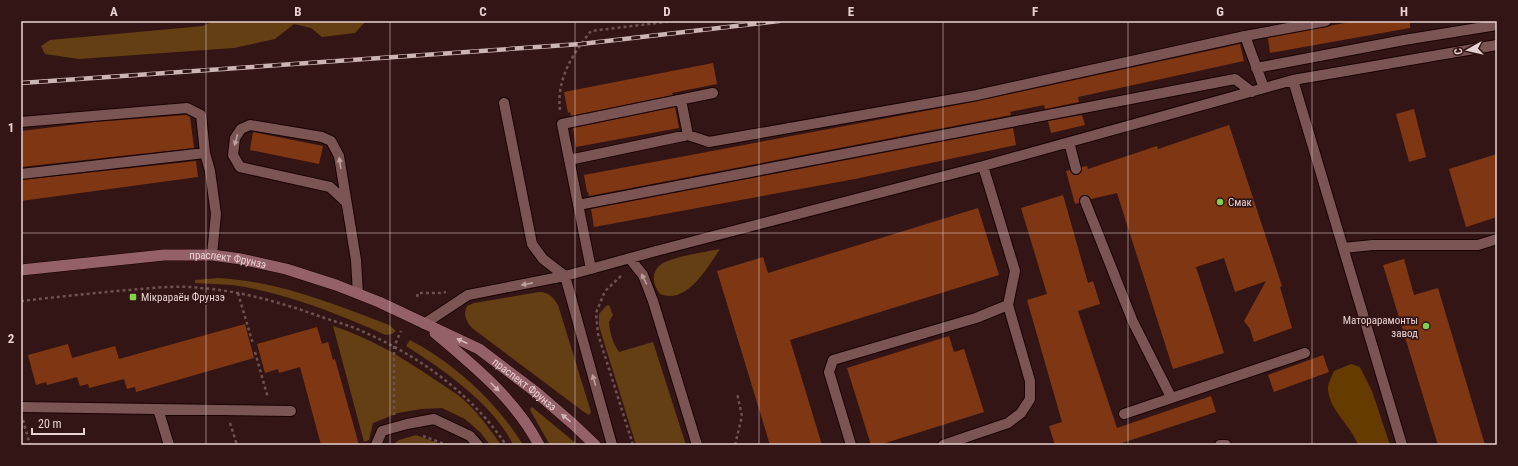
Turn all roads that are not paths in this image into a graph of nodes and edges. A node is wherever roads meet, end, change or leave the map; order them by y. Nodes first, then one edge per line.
1 (1326, 21) edge
2 (1497, 25) edge
3 (1245, 36) junction
4 (1497, 46) edge
5 (1256, 68) junction
6 (1293, 80) junction
7 (1264, 88) junction
8 (1252, 92) junction
9 (713, 93) dead end
10 (681, 100) junction
11 (504, 103) dead end
12 (21, 122) edge
13 (688, 135) junction
14 (1070, 142) junction
15 (206, 153) junction
16 (569, 160) junction
17 (983, 166) junction
18 (1076, 169) dead end
19 (21, 174) edge
20 (1085, 201) dead end
21 (346, 202) junction
22 (578, 205) junction
23 (1497, 239) edge
24 (1343, 248) junction
25 (212, 255) junction
26 (630, 259) junction
27 (592, 269) junction
28 (21, 270) edge
29 (565, 276) junction
30 (358, 294) junction
31 (1008, 305) junction
32 (424, 324) junction
33 (1305, 353) dead end
34 (1171, 397) junction
35 (21, 407) edge
36 (158, 409) junction
37 (290, 411) dead end
38 (1124, 414) dead end
39 (169, 445) edge
40 (376, 445) edge
41 (478, 445) edge
42 (539, 445) edge
43 (595, 445) edge
44 (612, 445) edge
45 (697, 445) edge
46 (851, 445) edge
47 (943, 445) edge
48 (1220, 445) edge
49 (1226, 445) edge
50 (1402, 445) edge

1 - 3 lane
2 - 5 lane
3 - 5 lane
3 - 13 lane
4 - 6 lane
5 - 7 lane
6 - 7 lane
6 - 24 lane
7 - 8 lane
8 - 14 lane
8 - 22 lane
9 - 10 lane
10 - 13 lane
10 - 16 lane
11 - 29 lane
12 - 15 lane
13 - 16 lane
14 - 17 lane
14 - 18 lane
15 - 19 lane
15 - 25 lane
16 - 22 lane
17 - 26 lane
17 - 31 lane
20 - 34 lane
21 -> 21 lane
21 - 30 lane
22 - 27 lane
23 - 24 lane
24 - 50 lane
25 - 28 main road, праспект Фрунзэ
25 - 30 main road, праспект Фрунзэ
26 - 27 lane
45 -> 26 lane
27 - 29 lane
29 -> 32 lane
44 -> 29 lane
30 - 32 main road, праспект Фрунзэ
31 - 46 lane
31 - 47 lane
32 -> 42 main road, праспект Фрунзэ
43 -> 32 main road, праспект Фрунзэ
33 - 34 lane
34 - 38 lane
35 - 36 lane
36 - 37 lane
36 - 39 lane
40 - 41 lane
48 - 49 lane

